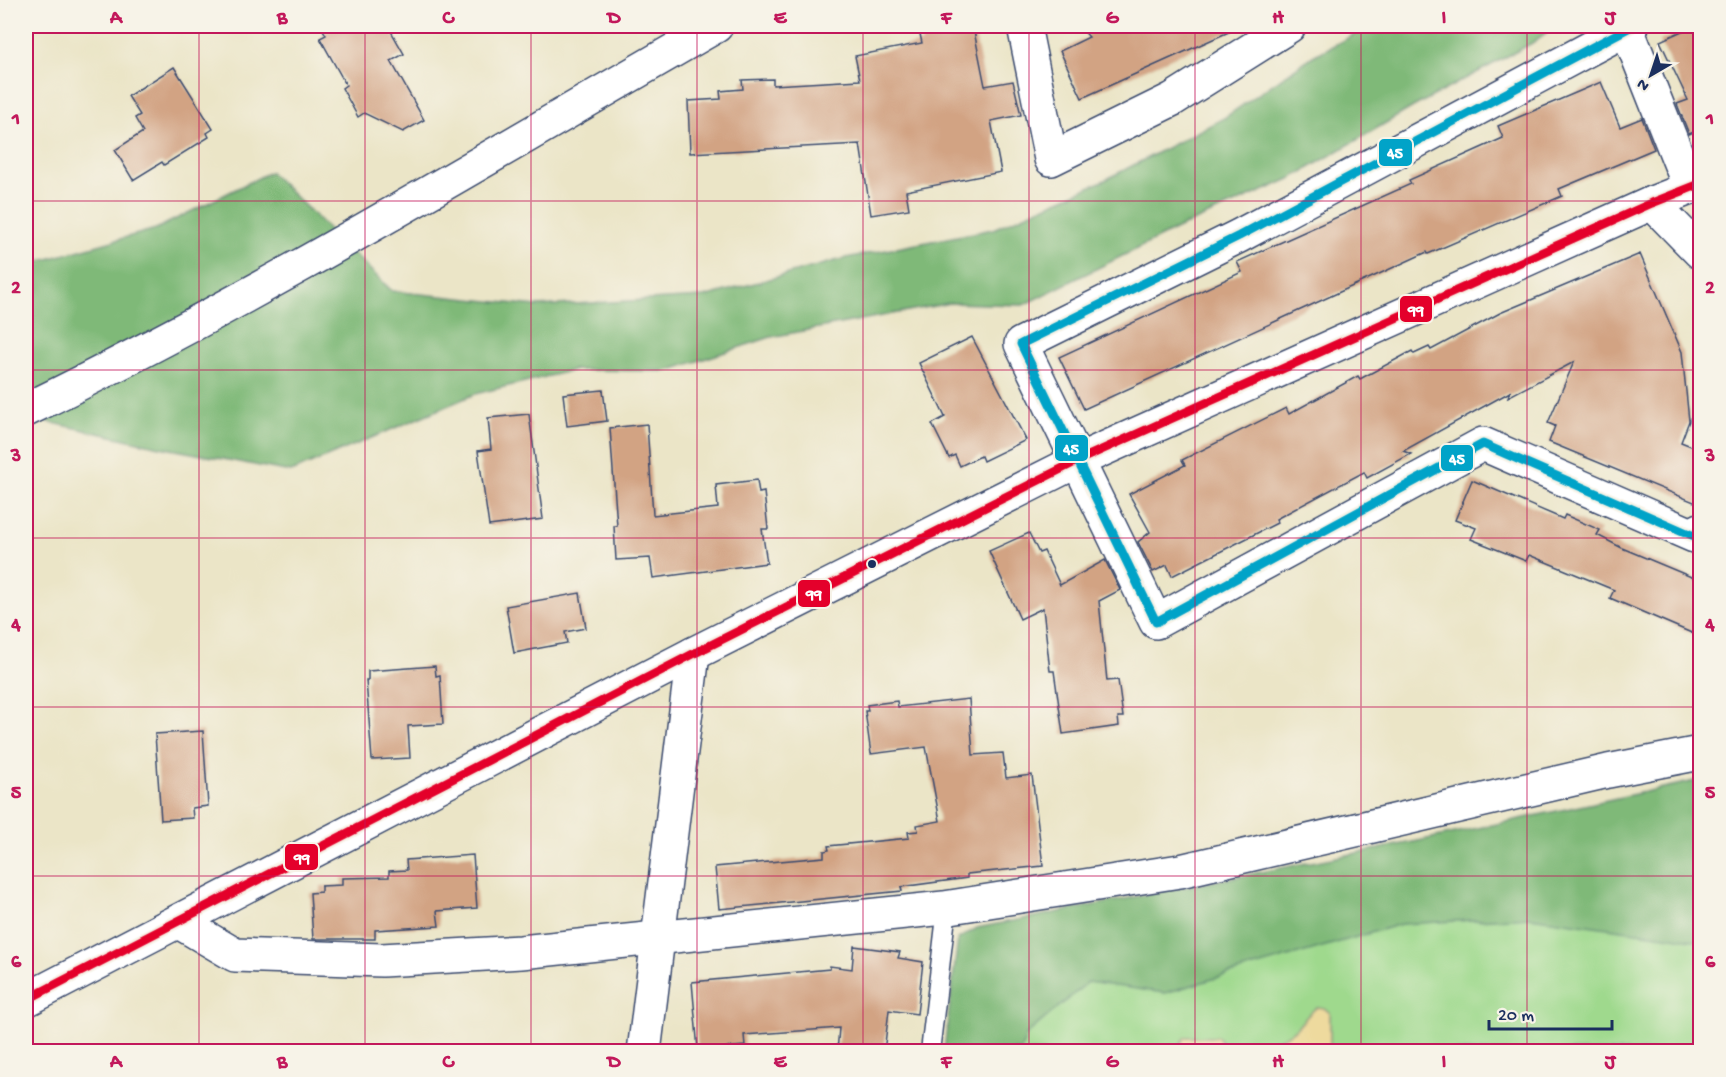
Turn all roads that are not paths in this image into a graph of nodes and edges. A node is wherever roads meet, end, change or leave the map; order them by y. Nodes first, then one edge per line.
1 (716, 26) edge
2 (1024, 26) edge
3 (1289, 26) edge
4 (1629, 27) edge
5 (1695, 186) edge
6 (1652, 204) junction
7 (1701, 252) edge
8 (26, 410) edge
9 (1079, 460) junction
10 (1701, 530) edge
11 (693, 654) junction
12 (1701, 753) edge
13 (947, 908) junction
14 (179, 922) junction
15 (657, 937) junction
16 (26, 1000) edge
17 (644, 1052) edge
18 (930, 1052) edge

1 - 8 street
2 - 3 street
4 - 5 street
4 - 9 street
5 - 6 street
6 - 7 street
6 - 9 street
9 - 10 street
9 - 11 street
11 - 14 street
11 - 15 street
12 - 13 street
13 - 15 street
13 - 18 lane
14 - 15 street
14 - 16 street
15 - 17 street

